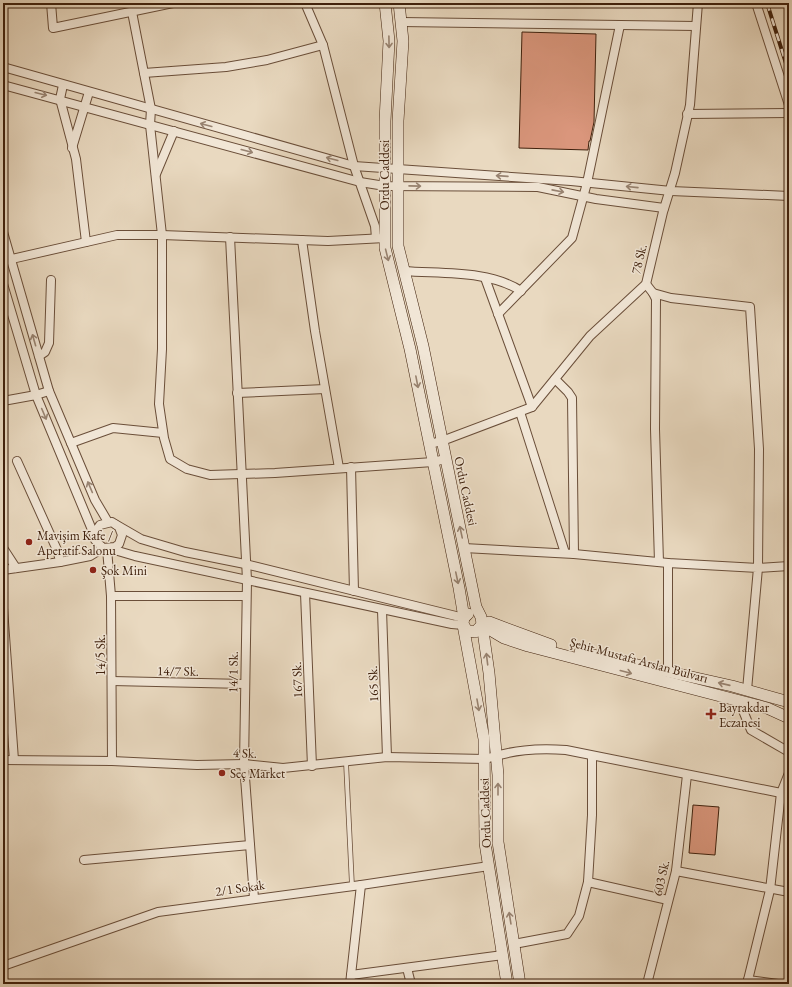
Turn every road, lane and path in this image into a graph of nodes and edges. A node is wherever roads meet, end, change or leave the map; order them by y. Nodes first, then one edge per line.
1 (51, 3) edge
2 (173, 3) edge
3 (305, 3) edge
4 (386, 3) edge
5 (399, 3) edge
6 (698, 3) edge
7 (756, 3) edge
8 (132, 12) junction
9 (400, 22) junction
10 (620, 25) junction
11 (696, 26) junction
12 (323, 45) junction
13 (3, 67) edge
14 (144, 73) junction
15 (64, 84) junction
16 (3, 85) edge
17 (89, 92) junction
18 (60, 99) junction
19 (789, 105) edge
20 (85, 107) junction
21 (151, 109) junction
22 (789, 113) edge
23 (688, 114) junction
24 (150, 125) junction
25 (174, 131) junction
26 (72, 149) junction
27 (354, 166) junction
28 (385, 166) junction
29 (398, 168) junction
30 (156, 175) junction
31 (360, 182) junction
32 (587, 183) junction
33 (385, 186) junction
34 (398, 186) junction
35 (671, 191) junction
36 (584, 196) junction
37 (789, 196) edge
38 (664, 208) junction
39 (3, 232) edge
40 (162, 235) junction
41 (230, 237) junction
42 (381, 238) junction
43 (302, 240) junction
44 (86, 242) junction
45 (7, 260) edge
46 (404, 272) junction
47 (485, 278) junction
48 (51, 280) dead end
49 (3, 284) edge
50 (646, 284) junction
51 (521, 291) junction
52 (653, 293) junction
53 (7, 312) edge
54 (498, 314) junction
55 (39, 356) junction
56 (555, 379) junction
57 (325, 389) junction
58 (49, 391) junction
59 (237, 393) junction
60 (36, 395) junction
61 (3, 401) edge
62 (532, 407) junction
63 (520, 412) junction
64 (163, 433) junction
65 (442, 441) junction
66 (71, 443) junction
67 (429, 444) junction
68 (445, 459) junction
69 (17, 461) dead end
70 (433, 462) junction
71 (351, 467) junction
72 (340, 468) junction
73 (241, 474) junction
74 (112, 523) junction
75 (95, 537) junction
76 (3, 548) edge
77 (464, 548) junction
78 (107, 549) junction
79 (565, 553) junction
80 (574, 554) junction
81 (60, 562) junction
82 (664, 563) junction
83 (246, 564) junction
84 (789, 566) edge
85 (16, 568) junction
86 (758, 568) junction
87 (3, 570) edge
88 (247, 580) junction
89 (354, 591) junction
90 (305, 594) junction
91 (111, 596) junction
92 (246, 596) junction
93 (3, 608) edge
94 (382, 610) junction
95 (481, 619) junction
96 (464, 622) junction
97 (5, 664) edge
98 (668, 672) junction
99 (112, 681) junction
100 (245, 684) junction
101 (747, 690) junction
102 (739, 701) junction
103 (789, 702) edge
104 (789, 718) edge
105 (789, 752) edge
106 (496, 755) junction
107 (387, 757) junction
108 (592, 757) junction
109 (485, 759) junction
110 (3, 760) edge
111 (14, 760) junction
112 (112, 761) junction
113 (346, 762) junction
114 (244, 764) junction
115 (312, 766) junction
116 (789, 773) edge
117 (687, 775) junction
118 (782, 793) junction
119 (250, 846) junction
120 (84, 860) dead end
121 (501, 864) junction
122 (489, 866) junction
123 (676, 871) junction
124 (588, 882) junction
125 (361, 885) junction
126 (352, 886) junction
127 (770, 890) junction
128 (789, 892) edge
129 (254, 898) junction
130 (668, 900) junction
131 (515, 948) junction
132 (502, 950) junction
133 (3, 966) edge
134 (407, 968) junction
135 (351, 975) junction
136 (748, 982) edge
137 (350, 984) edge
138 (411, 984) edge
139 (507, 984) edge
140 (520, 984) edge
141 (647, 984) edge
142 (778, 984) edge

1 - 8 street
2 - 8 street
3 - 12 street
4 -> 28 main road, Ordu Caddesi
5 - 9 main road, Ordu Caddesi
6 - 11 street, 78 Sk.
7 - 19 street
8 - 14 street
9 - 10 street
9 - 29 main road, Ordu Caddesi
10 - 11 street
10 - 32 street
11 - 23 street, 78 Sk.
12 - 14 street
12 - 27 street
13 - 15 street
14 - 21 street
15 - 17 street
15 - 18 street
16 -> 18 street
17 - 20 street
17 - 21 street
18 - 20 street
18 - 26 street
20 - 24 street
20 - 26 street
21 - 24 street
27 -> 21 street
22 - 23 street
23 - 35 street, 78 Sk.
24 - 25 street
24 - 30 street
25 - 30 street
25 -> 31 street
26 - 44 street
27 - 28 street
27 - 31 street
28 - 29 street
28 - 33 main road, Ordu Caddesi
32 -> 29 street
29 - 34 main road, Ordu Caddesi
30 - 40 street
31 - 33 street
31 - 42 street
35 -> 32 street
32 - 36 street
33 - 34 street
33 - 42 main road, Ordu Caddesi
34 -> 36 street
34 - 46 main road, Ordu Caddesi
35 - 37 street
35 - 38 street, 78 Sk.
36 - 38 street
36 - 51 street
38 - 50 street, 78 Sk.
39 - 45 street
40 - 41 street
40 - 44 street
40 - 64 street
41 - 43 street
41 - 59 street, 14/1 Sk.
42 - 43 street
42 -> 67 main road, Ordu Caddesi
43 - 57 street
44 - 45 street
55 -> 45 street
46 - 47 street
46 - 65 main road, Ordu Caddesi
47 - 51 street
47 - 54 street
48 - 55 street
49 - 53 street
50 - 52 street
50 - 56 street, 78 Sk.
51 - 54 street
52 - 82 street
52 - 86 street
53 - 60 street
54 - 62 street
55 - 58 street
56 - 62 street, 78 Sk.
56 - 80 street
57 - 59 street
57 - 72 street
58 - 60 street
58 - 66 street
59 - 73 street, 14/1 Sk.
60 - 61 street
60 -> 75 street
62 - 63 street, 78 Sk.
63 - 65 street, 78 Sk.
63 - 79 street
64 - 66 street
64 - 73 street
65 - 67 street, 78 Sk.
65 - 68 main road, Ordu Caddesi
74 -> 66 street
67 - 70 main road, Ordu Caddesi
68 - 70 street
77 -> 68 main road, Ordu Caddesi
69 - 81 street
70 - 71 street
70 -> 96 main road, Ordu Caddesi
71 - 72 street
71 - 89 street
72 - 73 street
73 - 83 street, 14/1 Sk.
74 - 75 street
74 - 78 street
74 - 83 street
75 - 78 street
76 - 85 street
77 - 79 street
77 - 95 main road, Ordu Caddesi
78 - 81 street
78 - 88 street
78 - 91 street, 14/5 Sk.
79 - 80 street
80 - 82 street
81 - 85 street
82 - 86 street
82 - 98 street
83 - 88 street, 14/1 Sk.
83 - 89 street
84 - 86 street
85 - 87 street
86 - 101 street
88 - 90 street
88 - 92 street, 14/1 Sk.
89 - 96 street
90 - 94 street
90 - 115 street, 167 Sk.
91 - 92 street
91 - 99 street, 14/5 Sk.
92 - 100 street, 14/1 Sk.
93 - 97 street
94 - 96 street
94 - 107 street, 165 Sk.
95 - 96 main road
95 - 96 main road
95 - 98 main road, Şehit Mustafa Arslan Bulvarı
95 -> 102 main road, Şehit Mustafa Arslan Bulvarı
106 -> 95 main road, Ordu Caddesi
96 -> 109 main road, Ordu Caddesi
97 - 111 street
101 -> 98 main road, Şehit Mustafa Arslan Bulvarı
99 - 100 street, 14/7 Sk.
99 - 112 street, 14/5 Sk.
100 - 114 street, 14/1 Sk.
101 - 103 main road, Şehit Mustafa Arslan Bulvarı
102 - 104 main road, Şehit Mustafa Arslan Bulvarı
102 - 105 street
106 - 108 street
106 - 109 street
121 -> 106 main road, Ordu Caddesi
107 - 109 street, 4 Sk.
107 - 113 street, 4 Sk.
108 - 117 street
108 - 124 street
109 - 122 main road, Ordu Caddesi
110 - 111 street, 4 Sk.
111 - 112 street, 4 Sk.
112 - 114 street, 4 Sk.
113 - 115 street, 4 Sk.
113 - 126 lane
114 - 115 street, 4 Sk.
114 - 119 street, 14/1 Sk.
116 - 118 street
117 - 118 street
117 - 123 street, 603 Sk.
118 - 127 street
119 - 120 street
119 - 129 street, 14/1 Sk.
121 - 122 main road
131 -> 121 main road, Ordu Caddesi
122 - 125 street, 2/1 Sokak
122 - 132 main road, Ordu Caddesi
123 - 127 street
123 - 130 street, 603 Sk.
124 - 130 street
124 - 131 street
125 - 126 street, 2/1 Sokak
125 - 135 street
126 - 129 street, 2/1 Sokak
127 - 128 street
127 - 136 street
129 - 133 street, 2/1 Sokak
130 - 141 street, 603 Sk.
131 - 132 main road
131 - 140 main road, Ordu Caddesi
132 - 134 street
132 - 139 main road, Ordu Caddesi
134 - 135 street
134 - 138 street
135 - 137 street
136 - 142 street

